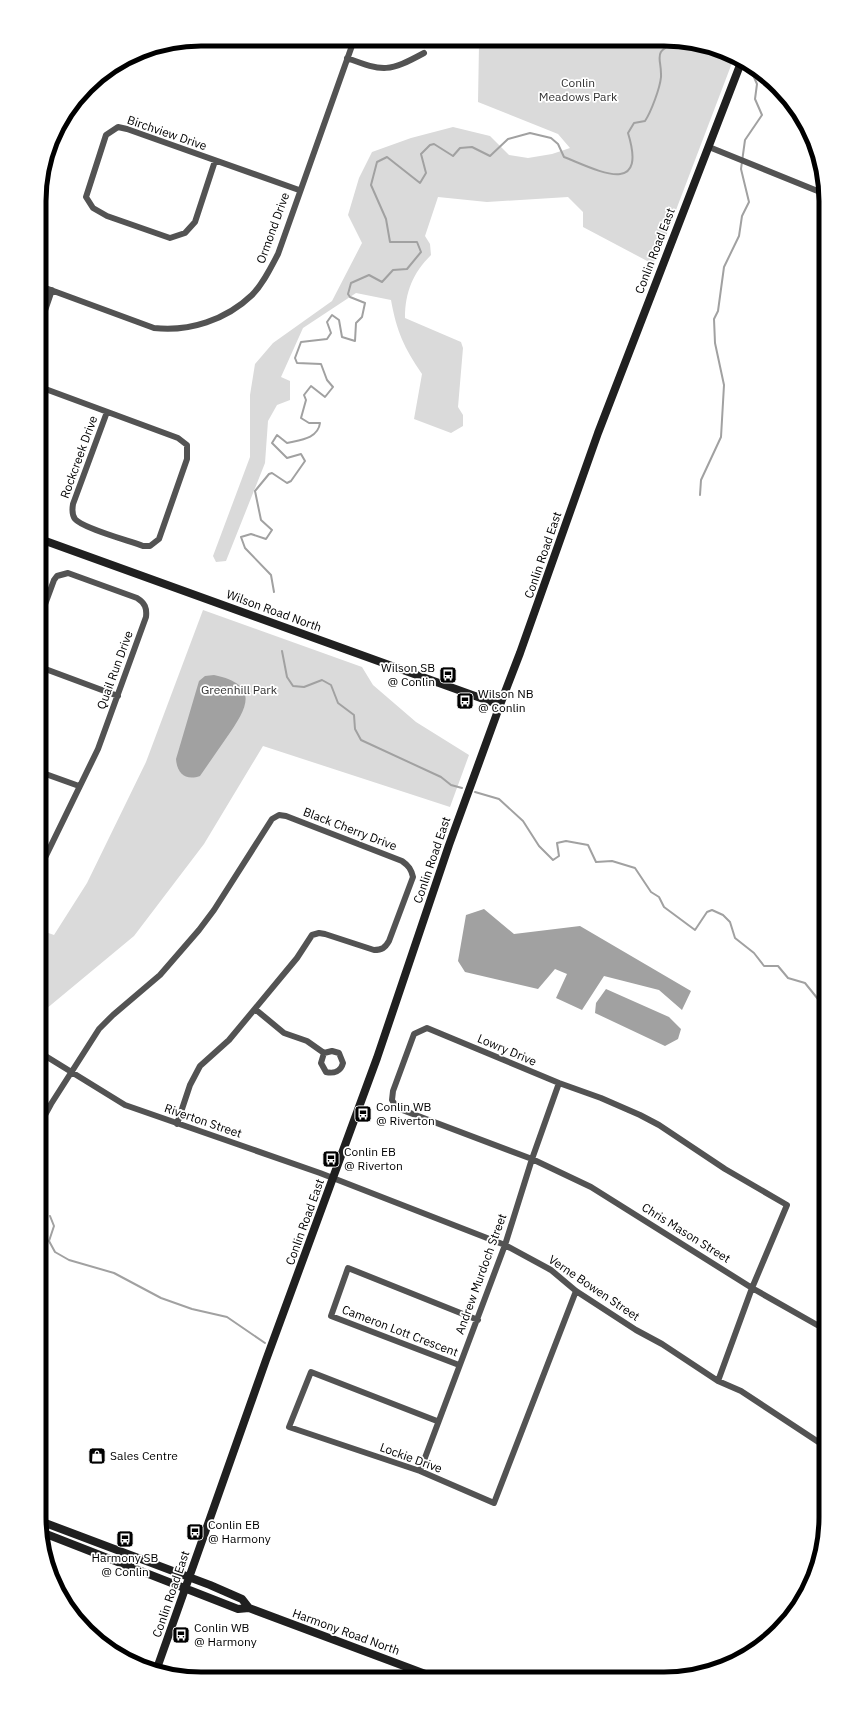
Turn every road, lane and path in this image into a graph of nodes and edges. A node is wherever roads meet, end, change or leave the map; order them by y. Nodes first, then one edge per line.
1 (352, 46) edge
2 (424, 53) dead end
3 (347, 58) junction
4 (740, 66) edge
5 (709, 147) junction
6 (215, 161) junction
7 (299, 190) junction
8 (819, 192) edge
9 (46, 288) edge
10 (52, 290) junction
11 (46, 308) edge
12 (46, 389) edge
13 (107, 412) junction
14 (46, 541) edge
15 (46, 602) edge
16 (46, 669) edge
17 (118, 696) junction
18 (500, 705) junction
19 (46, 774) edge
20 (79, 786) junction
21 (46, 855) edge
22 (255, 1009) junction
23 (324, 1053) dead end
24 (46, 1056) edge
25 (72, 1072) junction
26 (559, 1084) junction
27 (46, 1115) edge
28 (177, 1124) junction
29 (532, 1159) junction
30 (334, 1179) junction
31 (505, 1245) junction
32 (752, 1288) junction
33 (576, 1291) junction
34 (478, 1320) junction
35 (819, 1326) edge
36 (459, 1365) junction
37 (718, 1381) junction
38 (437, 1421) junction
39 (819, 1442) edge
40 (420, 1471) junction
41 (46, 1523) edge
42 (47, 1534) edge
43 (190, 1577) junction
44 (186, 1588) junction
45 (249, 1608) junction
46 (158, 1666) edge
47 (420, 1672) edge

1 - 3 street, Ormond Drive
2 - 3 street
3 - 7 street, Ormond Drive
4 - 5 street, Conlin Road East
5 - 8 street
5 - 18 street, Conlin Road East
6 - 6 street, Birchview Drive
6 - 7 street, Birchview Drive
7 - 10 street, Ormond Drive
9 - 10 street, Ormond Drive
10 - 11 street
12 - 13 street, Rockcreek Drive
13 - 13 street, Rockcreek Drive
14 - 18 street, Wilson Road North
15 - 17 street, Quail Run Drive
16 - 17 street
17 - 20 street, Quail Run Drive
18 - 30 street, Conlin Road East
19 - 20 street
20 - 21 street, Quail Run Drive
22 - 23 street
22 - 25 street, Black Cherry Drive
22 - 28 street, Black Cherry Drive
24 - 25 street, Riverton Street
25 - 27 street, Black Cherry Drive
25 - 28 street, Riverton Street
26 - 29 street, Andrew Murdoch Street
26 - 29 street, Lowry Drive
26 - 32 street, Lowry Drive
28 - 30 street, Riverton Street
29 - 31 street, Andrew Murdoch Street
29 - 32 street, Chris Mason Street
30 - 31 street, Verne Bowen Street
30 - 43 street, Conlin Road East
31 - 33 street, Verne Bowen Street
31 - 34 street, Andrew Murdoch Street
32 - 35 street, Chris Mason Street
32 - 37 street
33 - 37 street, Verne Bowen Street
33 - 40 street, Lockie Drive
34 - 36 street, Andrew Murdoch Street
34 - 36 street, Cameron Lott Crescent
36 - 38 street, Andrew Murdoch Street
37 - 39 street, Verne Bowen Street
38 - 40 street, Andrew Murdoch Street
38 - 40 street, Lockie Drive
41 - 43 street, Harmony Road North
42 - 44 street, Harmony Road North
43 - 44 street, Conlin Road East
43 - 45 street, Harmony Road North
44 - 45 street, Harmony Road North
44 - 46 street, Conlin Road East
45 - 47 street, Harmony Road North

